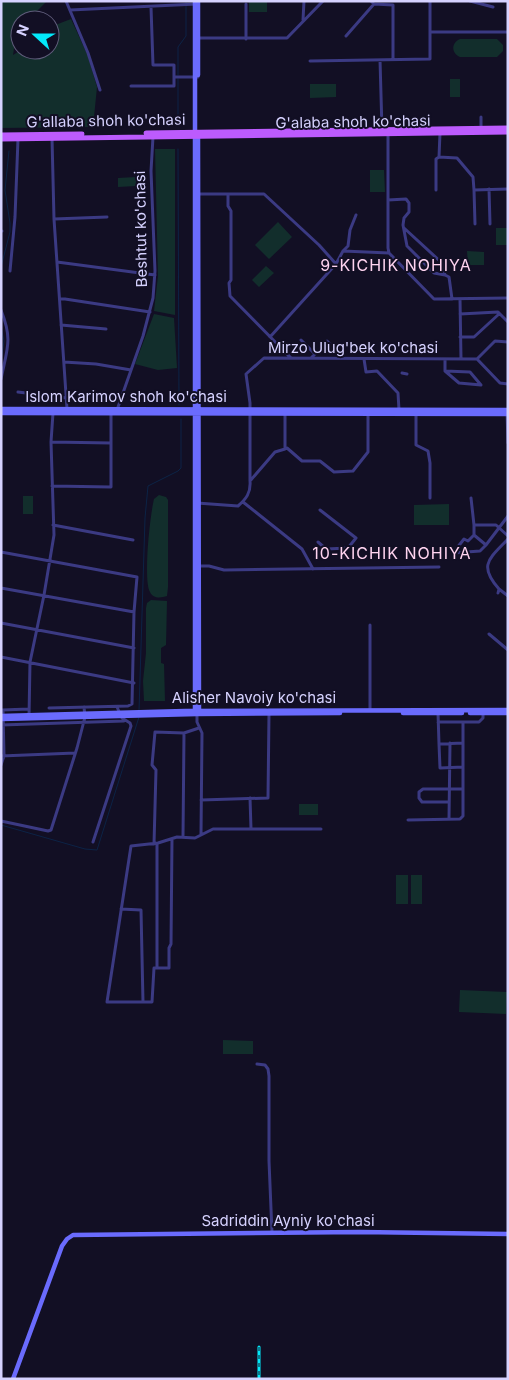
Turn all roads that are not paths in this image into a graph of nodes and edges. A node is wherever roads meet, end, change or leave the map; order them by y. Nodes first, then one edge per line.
1 (66, 1) edge
2 (304, 1) edge
3 (323, 1) edge
4 (430, 1) edge
5 (470, 1) edge
6 (183, 3) edge
7 (196, 3) edge
8 (372, 3) edge
9 (246, 4) dead end
10 (151, 7) junction
11 (493, 7) dead end
12 (70, 10) junction
13 (303, 21) junction
14 (430, 32) junction
15 (508, 32) edge
16 (346, 36) dead end
17 (198, 38) junction
18 (246, 39) junction
19 (393, 59) junction
20 (380, 60) junction
21 (310, 61) dead end
22 (175, 77) junction
23 (196, 77) junction
24 (131, 86) dead end
25 (100, 90) dead end
26 (481, 116) dead end
27 (481, 128) junction
28 (508, 128) edge
29 (382, 130) junction
30 (210, 132) joint
31 (508, 132) edge
32 (440, 133) junction
33 (388, 134) junction
34 (1, 135) edge
35 (196, 135) junction
36 (152, 137) junction
37 (18, 138) junction
38 (52, 138) junction
39 (1, 139) edge
40 (439, 157) junction
41 (489, 189) junction
42 (508, 189) edge
43 (436, 190) dead end
44 (474, 190) junction
45 (196, 194) junction
46 (228, 194) junction
47 (388, 200) junction
48 (356, 215) dead end
49 (107, 217) dead end
50 (54, 219) junction
51 (474, 224) dead end
52 (490, 224) dead end
53 (404, 228) junction
54 (343, 251) junction
55 (389, 253) junction
56 (57, 262) junction
57 (336, 264) junction
58 (10, 271) dead end
59 (155, 275) junction
60 (445, 275) junction
61 (508, 298) edge
62 (60, 299) junction
63 (452, 299) junction
64 (460, 299) junction
65 (1, 310) edge
66 (150, 312) junction
67 (460, 314) junction
68 (500, 314) junction
69 (508, 322) edge
70 (61, 325) junction
71 (106, 329) dead end
72 (270, 337) junction
73 (460, 338) junction
74 (301, 340) dead end
75 (327, 340) dead end
76 (508, 342) edge
77 (291, 358) junction
78 (311, 358) junction
79 (344, 359) junction
80 (364, 359) junction
81 (445, 359) junction
82 (461, 359) junction
83 (477, 360) junction
84 (64, 362) junction
85 (131, 370) junction
86 (445, 371) junction
87 (1, 379) edge
88 (508, 384) edge
89 (18, 392) dead end
90 (66, 398) junction
91 (1, 409) edge
92 (67, 410) junction
93 (117, 410) junction
94 (399, 410) junction
95 (53, 412) junction
96 (111, 412) junction
97 (196, 412) junction
98 (250, 412) junction
99 (285, 412) junction
100 (368, 412) junction
101 (416, 412) junction
102 (507, 412) edge
103 (1, 413) edge
104 (51, 442) junction
105 (111, 443) junction
106 (508, 443) edge
107 (285, 449) junction
108 (250, 481) junction
109 (52, 486) junction
110 (430, 498) dead end
111 (471, 498) dead end
112 (243, 502) junction
113 (196, 503) junction
114 (320, 510) dead end
115 (508, 516) edge
116 (53, 525) junction
117 (474, 525) junction
118 (499, 528) junction
119 (474, 535) junction
120 (508, 537) edge
121 (133, 540) dead end
122 (318, 542) dead end
123 (486, 544) junction
124 (1, 552) edge
125 (50, 560) junction
126 (197, 566) junction
127 (439, 567) dead end
128 (312, 569) junction
129 (1, 588) edge
130 (44, 595) junction
131 (508, 596) edge
132 (134, 612) junction
133 (1, 623) edge
134 (370, 625) dead end
135 (36, 629) junction
136 (489, 634) dead end
137 (134, 648) junction
138 (508, 650) edge
139 (1, 657) edge
140 (30, 662) junction
141 (134, 683) junction
142 (197, 702) junction
143 (84, 707) junction
144 (117, 707) junction
145 (50, 708) dead end
146 (370, 710) junction
147 (187, 711) junction
148 (210, 711) junction
149 (197, 712) junction
150 (331, 712) junction
151 (413, 712) junction
152 (508, 712) edge
153 (438, 713) junction
154 (483, 713) junction
155 (29, 714) junction
156 (144, 714) junction
157 (269, 714) junction
158 (2, 715) edge
159 (85, 715) junction
160 (122, 716) junction
161 (438, 722) junction
162 (463, 722) junction
163 (83, 723) junction
164 (2, 725) edge
165 (199, 728) junction
166 (184, 733) junction
167 (450, 743) junction
168 (462, 743) junction
169 (438, 744) junction
170 (75, 754) junction
171 (3, 756) edge
172 (1, 765) edge
173 (463, 767) junction
174 (449, 768) junction
175 (463, 788) junction
176 (449, 789) junction
177 (250, 798) junction
178 (201, 800) junction
179 (449, 802) junction
180 (449, 819) junction
181 (408, 820) dead end
182 (1, 821) edge
183 (321, 828) dead end
184 (251, 829) junction
185 (201, 834) junction
186 (183, 838) junction
187 (172, 839) junction
188 (93, 842) dead end
189 (156, 844) junction
190 (121, 910) junction
191 (157, 968) junction
192 (143, 1002) junction
193 (257, 1064) dead end
194 (272, 1233) junction
195 (508, 1234) edge
196 (13, 1379) edge

1 - 12 street
2 - 13 street
3 - 13 street
4 - 14 street
5 - 11 street
6 - 7 street
6 - 10 street
7 - 17 main road
7 - 23 main road
8 - 16 street
8 - 19 street
9 - 18 street
10 - 12 street
10 - 22 street
12 - 25 street
13 - 18 street
14 - 15 street
14 - 19 street
17 - 18 street
17 - 23 main road
19 - 20 street
20 - 21 street
20 - 29 street
22 - 23 street
22 - 24 street
23 - 35 main road
26 - 27 street
27 - 28 main road, G'alaba shoh ko'chasi
27 - 29 main road, G'alaba shoh ko'chasi
29 - 30 main road, G'alaba shoh ko'chasi
30 - 35 main road, G'allaba shoh ko'chasi
31 - 32 main road, G'alaba shoh ko'chasi
32 - 33 main road, G'alaba shoh ko'chasi
32 - 40 street
33 - 35 main road, G'alaba shoh ko'chasi
33 - 47 street
34 - 35 main road, G'allaba shoh ko'chasi
35 - 36 main road, G'allaba shoh ko'chasi
35 - 45 main road
36 - 38 main road, G'allaba shoh ko'chasi
36 - 59 street, Beshtut ko'chasi
37 - 38 main road, G'allaba shoh ko'chasi
37 - 39 main road, G'allaba shoh ko'chasi
37 - 58 street
38 - 50 street
40 - 43 street
40 - 44 street
41 - 42 street
41 - 44 street
41 - 52 street
44 - 51 street
45 - 46 street
45 - 97 main road
46 - 57 street
46 - 72 street
47 - 53 street
47 - 55 street
48 - 54 street, Mirzo Ulug'bek ko'chasi
49 - 50 street
50 - 56 street
53 - 60 street
53 - 60 street
54 - 55 street
54 - 57 street, Mirzo Ulug'bek ko'chasi
55 - 63 street
56 - 59 street
56 - 62 street
57 - 72 street, Mirzo Ulug'bek ko'chasi
59 - 66 street, Beshtut ko'chasi
60 - 63 street
61 - 64 street
62 - 66 street
62 - 70 street
63 - 64 street
64 - 67 street
65 - 87 street
66 - 85 street, Beshtut ko'chasi
67 - 68 street
67 - 73 street
68 - 69 street
68 - 73 street
70 - 71 street
70 - 84 street
72 - 77 street
73 - 82 street
74 - 78 street
75 - 79 street
76 - 83 street
77 - 78 street, Mirzo Ulug'bek ko'chasi
77 - 98 street, Mirzo Ulug'bek ko'chasi
78 - 79 street, Mirzo Ulug'bek ko'chasi
79 - 80 street, Mirzo Ulug'bek ko'chasi
80 - 81 street, Mirzo Ulug'bek ko'chasi
80 - 94 street
81 - 82 street, Mirzo Ulug'bek ko'chasi
81 - 86 street
82 - 83 street, Mirzo Ulug'bek ko'chasi
83 - 88 street
84 - 85 street
84 - 90 street
85 - 93 street, Beshtut ko'chasi
86 - 86 street
89 - 90 street
90 - 92 street
91 - 95 main road, Islom Karimov shoh ko'chasi
92 - 95 main road, Islom Karimov shoh ko'chasi
92 - 96 main road, Islom Karimov shoh ko'chasi
93 - 96 main road, Islom Karimov shoh ko'chasi
93 - 97 main road, Islom Karimov shoh ko'chasi
94 - 100 main road, Islom Karimov shoh ko'chasi
94 - 101 main road, Islom Karimov shoh ko'chasi
95 - 96 main road, Islom Karimov shoh ko'chasi
95 - 103 main road, Islom Karimov shoh ko'chasi
95 - 104 street
96 - 97 main road, Islom Karimov shoh ko'chasi
96 - 105 street
97 - 98 main road, Islom Karimov shoh ko'chasi
97 - 113 main road
98 - 99 main road, Islom Karimov shoh ko'chasi
98 - 108 street
99 - 100 main road, Islom Karimov shoh ko'chasi
99 - 107 street
100 - 101 main road, Islom Karimov shoh ko'chasi
100 - 107 street
101 - 102 main road, Islom Karimov shoh ko'chasi
101 - 110 street
102 - 106 street
104 - 105 street
104 - 109 street
105 - 109 street
107 - 108 street
108 - 112 street
109 - 116 street
111 - 117 street
112 - 113 street
112 - 128 street
113 - 126 main road
114 - 122 street
115 - 118 street
116 - 121 street
116 - 125 street
117 - 118 street
117 - 119 street
118 - 120 street
118 - 123 street
119 - 123 street
119 - 123 street
120 - 131 street
124 - 125 street
125 - 130 street
125 - 132 street
126 - 128 street
126 - 142 main road
127 - 128 street
129 - 130 street
130 - 132 street
130 - 135 street
132 - 137 street
133 - 135 street
134 - 146 street
135 - 137 street
135 - 140 street
136 - 138 street
137 - 141 street
139 - 140 street
140 - 141 street
140 - 155 street
141 - 144 street
142 - 147 main road
142 - 148 main road
142 - 149 main road
143 - 144 street
143 - 145 street
143 - 159 street
144 - 160 street
146 - 150 main road, Alisher Navoiy ko'chasi
146 - 151 main road, Alisher Navoiy ko'chasi
147 - 149 main road, Alisher Navoiy ko'chasi
147 - 156 main road, Alisher Navoiy ko'chasi
148 - 149 main road, Alisher Navoiy ko'chasi
148 - 150 main road, Alisher Navoiy ko'chasi
149 - 156 main road, Alisher Navoiy ko'chasi
149 - 157 main road, Alisher Navoiy ko'chasi
149 - 165 street
150 - 151 main road, Alisher Navoiy ko'chasi
150 - 157 main road, Alisher Navoiy ko'chasi
151 - 152 main road, Alisher Navoiy ko'chasi
151 - 153 main road, Alisher Navoiy ko'chasi
152 - 154 main road, Alisher Navoiy ko'chasi
153 - 154 main road, Alisher Navoiy ko'chasi
153 - 161 street
154 - 162 street
155 - 158 main road, Alisher Navoiy ko'chasi
155 - 158 street
155 - 159 main road, Alisher Navoiy ko'chasi
156 - 160 main road, Alisher Navoiy ko'chasi
157 - 177 street
158 - 164 street
159 - 160 main road, Alisher Navoiy ko'chasi
159 - 163 street
160 - 163 street
160 - 188 street
161 - 162 street
161 - 169 street
162 - 168 street
163 - 164 street
163 - 170 street
164 - 171 street
165 - 166 street
165 - 178 street
166 - 186 street
166 - 189 street
167 - 168 street
167 - 169 street
167 - 174 street
168 - 173 street
169 - 174 street
170 - 171 street
170 - 182 street
171 - 172 street
173 - 174 street
173 - 175 street
174 - 176 street
175 - 176 street
175 - 180 street
176 - 179 street
176 - 179 street
177 - 178 street
177 - 184 street
178 - 185 street
179 - 180 street
180 - 181 street
183 - 184 street
184 - 185 street
185 - 186 street
186 - 187 street
187 - 189 street
187 - 191 street
189 - 190 street
189 - 191 street
190 - 192 street
190 - 192 street
191 - 192 street
193 - 194 street
194 - 195 main road, Sadriddin Ayniy ko'chasi
194 - 196 main road, Sadriddin Ayniy ko'chasi

